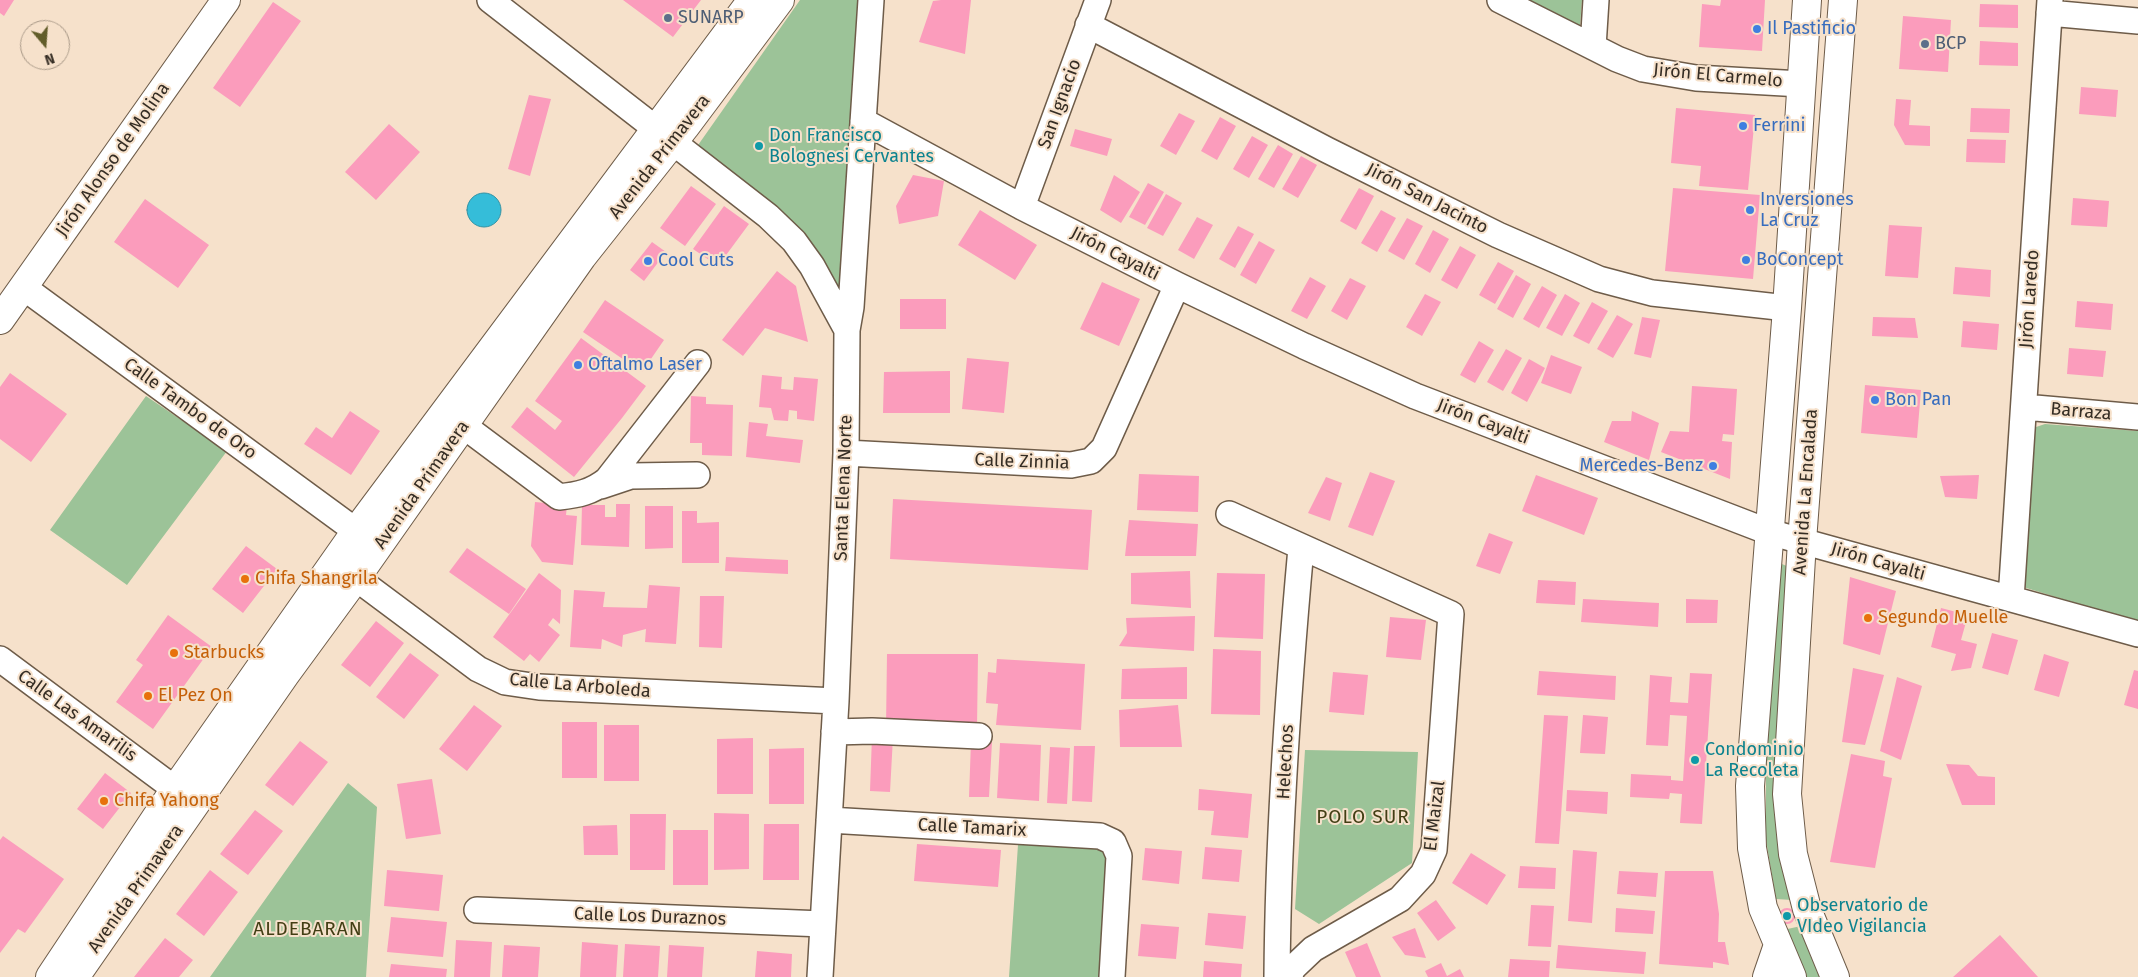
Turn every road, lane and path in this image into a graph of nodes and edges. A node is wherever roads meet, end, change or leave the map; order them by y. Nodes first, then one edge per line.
1 (226, 0) edge
2 (490, 0) edge
3 (752, 0) edge
4 (780, 0) edge
5 (871, 0) edge
6 (1098, 0) edge
7 (1500, 0) edge
8 (1596, 0) edge
9 (1807, 0) edge
10 (1842, 0) edge
11 (2049, 6) edge
12 (2138, 21) edge
13 (1088, 25) junction
14 (1593, 47) junction
15 (1801, 84) junction
16 (863, 121) junction
17 (664, 135) junction
18 (1022, 207) junction
19 (1177, 285) junction
20 (23, 287) junction
21 (1787, 308) junction
22 (0, 320) edge
23 (847, 330) junction
24 (698, 364) dead end
25 (2024, 407) junction
26 (2138, 417) edge
27 (464, 426) junction
28 (846, 453) junction
29 (698, 475) dead end
30 (599, 487) junction
31 (1229, 514) dead end
32 (356, 531) junction
33 (1768, 532) junction
34 (1802, 541) junction
35 (1301, 548) junction
36 (356, 578) junction
37 (2010, 599) junction
38 (2138, 634) edge
39 (2, 665) edge
40 (836, 701) junction
41 (834, 732) junction
42 (979, 736) dead end
43 (176, 789) junction
44 (829, 820) junction
45 (477, 910) dead end
46 (823, 924) junction
47 (1277, 927) junction
48 (1778, 945) junction
49 (1313, 949) junction
50 (50, 977) edge
51 (75, 977) edge
52 (820, 977) edge
53 (1112, 977) edge
54 (1277, 977) edge
55 (1289, 977) edge
56 (1767, 977) edge
57 (1792, 977) edge
58 (1835, 977) edge

1 - 20 main road, Jirón Alonso de Molina
2 - 17 street
3 - 17 main road, Avenida Primavera
4 - 17 main road, Avenida Primavera
5 - 16 street, Santa Elena Norte
6 - 13 street, San Ignacio
7 - 14 street, Jirón El Carmelo
8 - 14 street
9 - 15 main road, Avenida La Encalada
10 - 34 main road, Avenida La Encalada
11 - 12 street
11 - 25 street, Jirón Laredo
13 - 18 street, San Ignacio
13 - 21 street, Jirón San Jacinto
14 - 15 street, Jirón El Carmelo
15 - 21 main road, Avenida La Encalada
16 - 18 street, Jirón Cayalti
16 - 23 street, Santa Elena Norte
17 - 23 street
17 - 27 main road, Avenida Primavera
17 - 32 main road, Avenida Primavera
18 - 19 street, Jirón Cayalti
19 - 28 street, Calle Zinnia
19 - 33 street, Jirón Cayalti
20 - 22 main road, Jirón Alonso de Molina
20 - 32 street, Calle Tambo de Oro
21 - 33 main road, Avenida La Encalada
23 - 28 street, Santa Elena Norte
24 - 30 street
25 - 26 street, Barraza
25 - 37 street, Jirón Laredo
27 - 30 street
27 - 36 main road, Avenida Primavera
28 - 40 street, Santa Elena Norte
29 - 30 street
31 - 35 street
32 - 43 main road, Avenida Primavera
33 - 34 street, Jirón Cayalti
33 - 48 main road, Avenida La Encalada
34 - 37 street, Jirón Cayalti
34 - 58 main road, Avenida La Encalada
35 - 47 street, Helechos
35 - 49 street, El Maizal
36 - 40 street, Calle La Arboleda
36 - 51 main road, Avenida Primavera
37 - 38 street, Jirón Cayalti
39 - 43 street, Calle Las Amarilis
40 - 41 street, Santa Elena Norte
41 - 42 street
41 - 44 street, Santa Elena Norte
43 - 50 main road, Avenida Primavera
44 - 46 street, Santa Elena Norte
44 - 53 street, Calle Tamarix
45 - 46 street, Calle Los Duraznos
46 - 52 street, Santa Elena Norte
47 - 49 street
47 - 54 street, Helechos
48 - 56 main road
48 - 57 main road, Avenida La Encalada
49 - 55 street, El Maizal

